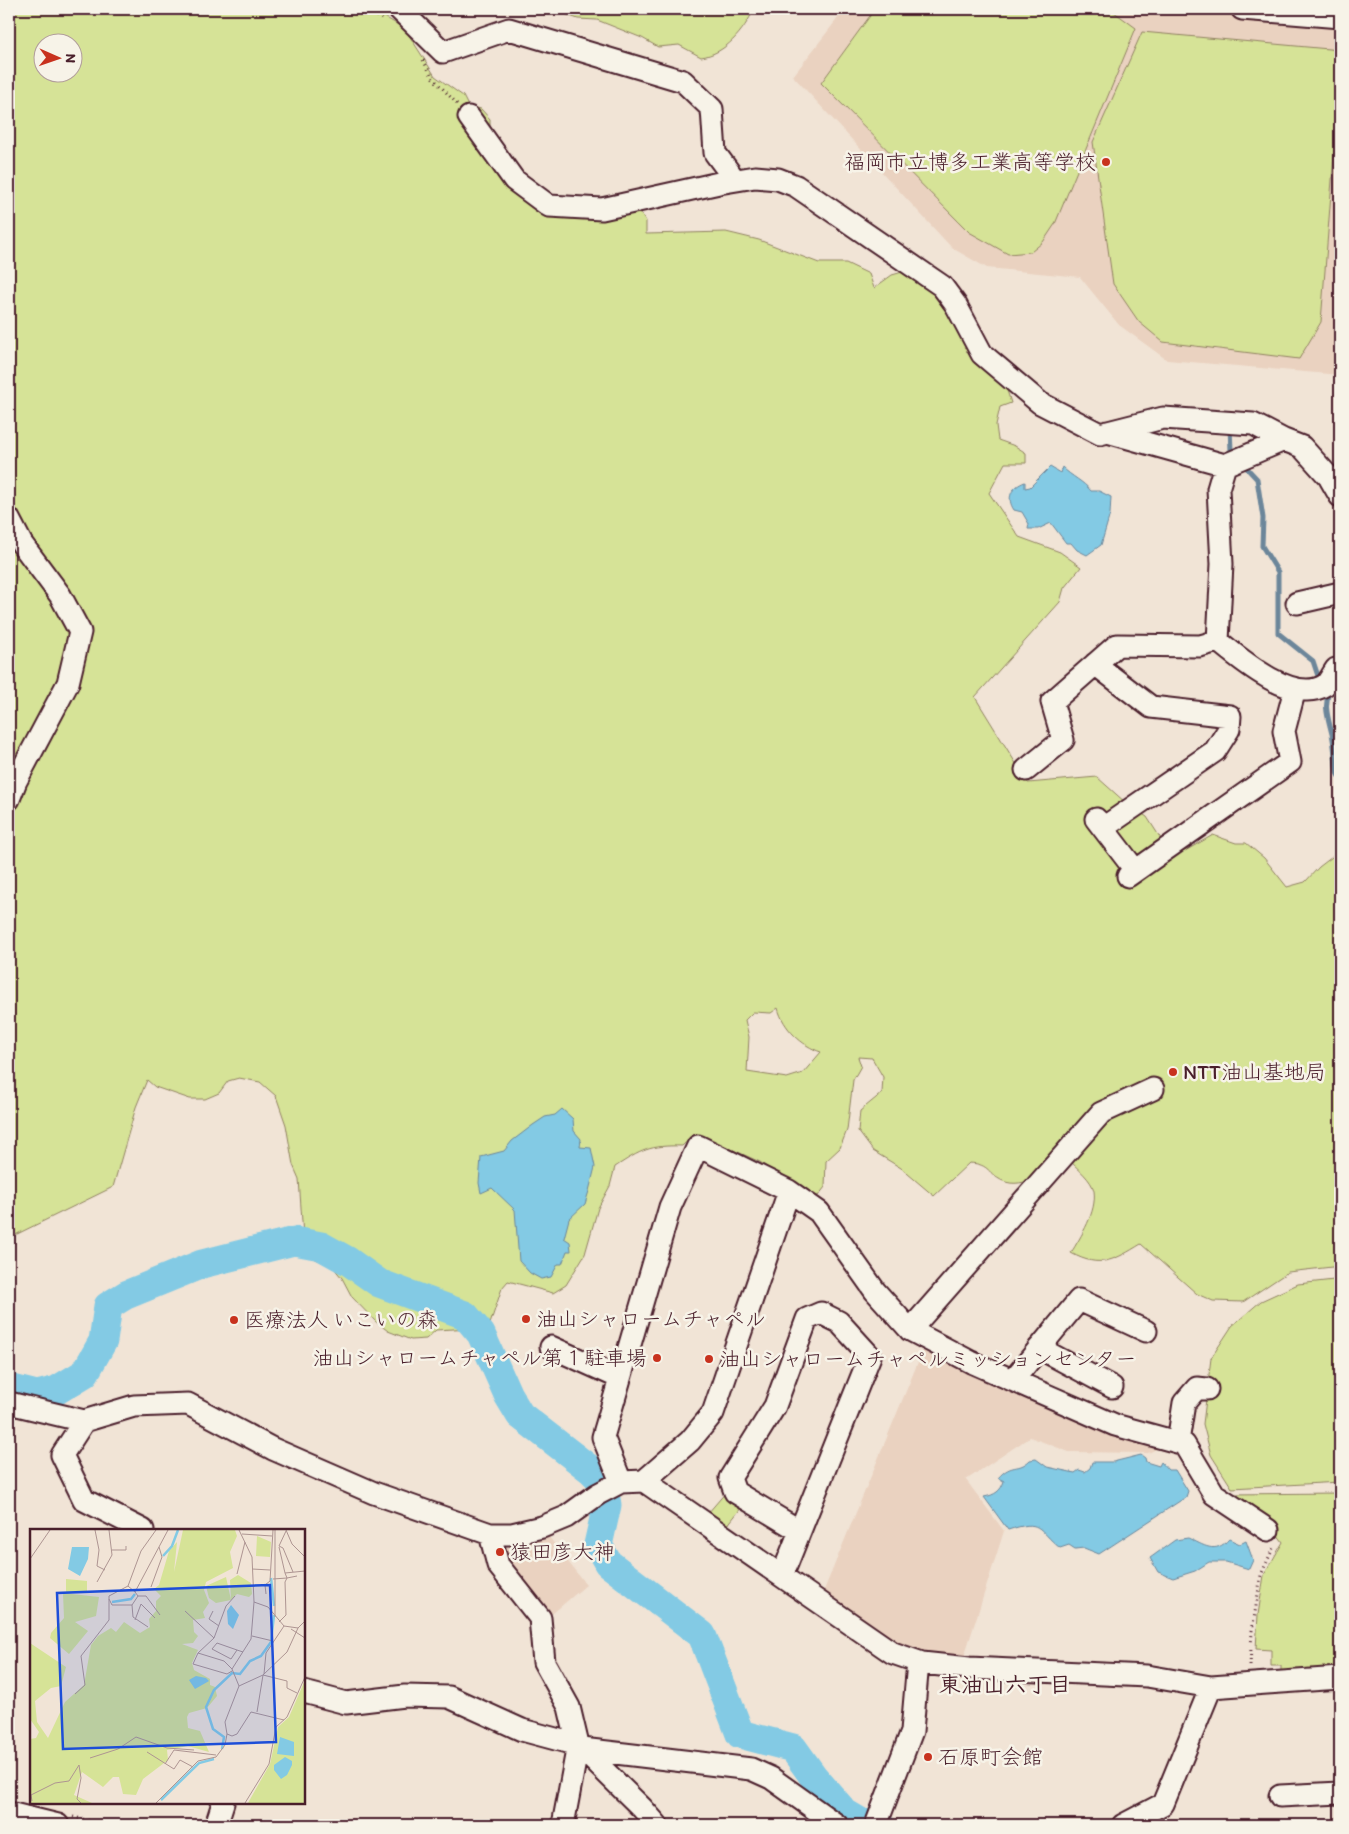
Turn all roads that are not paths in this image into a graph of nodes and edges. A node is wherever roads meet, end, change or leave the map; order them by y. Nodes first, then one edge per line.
1 (1242, 9) edge
2 (393, 15) edge
3 (1340, 17) edge
4 (469, 117) road end
5 (735, 180) junction
6 (1108, 432) junction
7 (1284, 440) junction
8 (1227, 464) junction
9 (1340, 496) edge
10 (9, 519) edge
11 (1340, 593) edge
12 (1297, 603) dead end
13 (1218, 641) junction
14 (1096, 664) junction
15 (1335, 672) edge
16 (1294, 689) junction
17 (1026, 770) dead end
18 (9, 799) edge
19 (1153, 1089) dead end
20 (789, 1191) junction
21 (910, 1330) junction
22 (1146, 1331) dead end
23 (551, 1348) dead end
24 (1040, 1348) junction
25 (620, 1378) junction
26 (1013, 1380) junction
27 (1112, 1387) dead end
28 (1207, 1389) dead end
29 (9, 1403) edge
30 (84, 1420) junction
31 (1178, 1442) junction
32 (644, 1481) junction
33 (621, 1482) junction
34 (141, 1529) edge
35 (1268, 1530) road end
36 (800, 1531) junction
37 (490, 1534) junction
38 (782, 1576) junction
39 (918, 1662) junction
40 (1340, 1678) edge
41 (1211, 1687) junction
42 (305, 1692) edge
43 (580, 1747) junction
44 (1340, 1793) edge
45 (1280, 1796) dead end
46 (223, 1804) edge
47 (9, 1813) edge
48 (878, 1820) edge
49 (58, 1825) edge
50 (216, 1825) edge
51 (563, 1825) edge
52 (657, 1825) edge
53 (837, 1825) edge
54 (1122, 1825) edge

1 - 3 street
2 - 5 street
4 - 5 street
5 - 6 street
6 - 7 street
6 - 8 street
7 - 8 street
7 - 9 street
8 - 13 street
10 - 18 street
11 - 12 street
13 - 14 street
13 - 16 street
14 - 16 street
14 - 17 street
15 - 16 street
19 - 21 street
20 - 21 street
20 - 25 street
20 - 32 street
21 - 26 street
22 - 24 street
23 - 25 street
24 - 26 street
24 - 27 street
25 - 33 street
26 - 31 street
28 - 31 street
29 - 30 street
30 - 34 street
30 - 37 street
31 - 35 street
32 - 33 street
32 - 38 street
33 - 37 street
36 - 36 street
36 - 38 street
37 - 43 street
38 - 39 street
39 - 41 street
39 - 48 street
40 - 41 street
41 - 54 street
42 - 43 street
43 - 51 street
43 - 52 street
43 - 53 street
44 - 45 street
46 - 50 street
47 - 49 street

